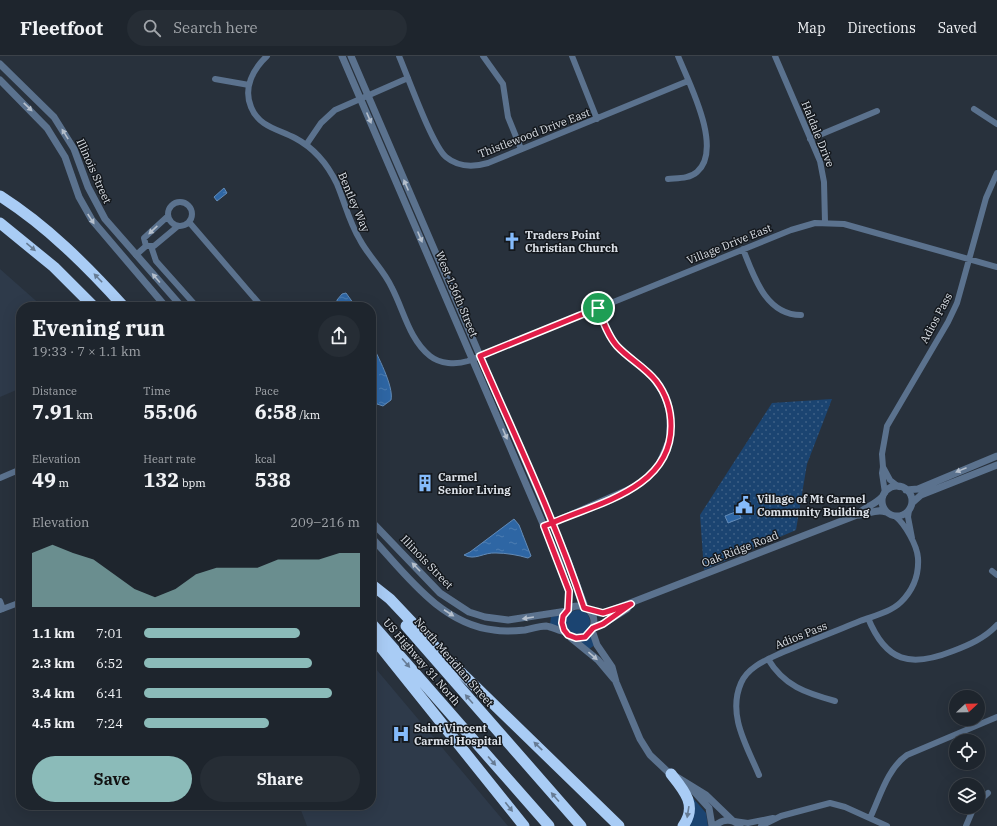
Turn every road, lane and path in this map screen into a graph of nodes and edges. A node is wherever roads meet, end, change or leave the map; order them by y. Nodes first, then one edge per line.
1 (267, 56) edge
2 (342, 56) edge
3 (351, 56) edge
4 (399, 56) edge
5 (482, 56) edge
6 (572, 56) edge
7 (678, 56) edge
8 (775, 56) edge
9 (0, 64) edge
10 (408, 78) junction
11 (0, 80) edge
12 (215, 80) dead end
13 (688, 81) junction
14 (249, 85) junction
15 (364, 97) junction
16 (974, 109) dead end
17 (877, 111) dead end
18 (597, 119) junction
19 (997, 124) edge
20 (810, 139) junction
21 (306, 145) junction
22 (521, 149) junction
23 (997, 173) edge
24 (668, 179) dead end
25 (1, 196) edge
26 (168, 216) junction
27 (189, 222) junction
28 (825, 222) junction
29 (0, 223) edge
30 (178, 226) junction
31 (148, 246) junction
32 (743, 249) junction
33 (136, 255) junction
34 (970, 260) junction
35 (997, 267) edge
36 (89, 302) edge
37 (119, 302) edge
38 (162, 302) edge
39 (178, 302) edge
40 (193, 302) edge
41 (258, 302) edge
42 (598, 308) junction
43 (801, 315) dead end
44 (476, 358) junction
45 (997, 456) edge
46 (997, 465) edge
47 (883, 467) junction
48 (16, 471) edge
49 (0, 478) edge
50 (899, 487) junction
51 (906, 490) junction
52 (884, 495) junction
53 (910, 506) junction
54 (886, 512) junction
55 (857, 515) junction
56 (895, 516) junction
57 (552, 523) junction
58 (376, 525) edge
59 (544, 526) junction
60 (912, 538) junction
61 (376, 542) edge
62 (376, 589) edge
63 (376, 591) edge
64 (0, 601) edge
65 (16, 604) edge
66 (631, 604) junction
67 (587, 609) junction
68 (2, 610) edge
69 (567, 611) junction
70 (868, 618) junction
71 (997, 625) edge
72 (376, 629) edge
73 (593, 629) junction
74 (567, 634) junction
75 (376, 641) edge
76 (768, 659) junction
77 (616, 680) junction
78 (835, 701) dead end
79 (997, 717) edge
80 (671, 774) junction
81 (759, 775) dead end
82 (688, 785) junction
83 (988, 792) dead end
84 (985, 795) edge
85 (605, 813) junction
86 (971, 814) edge
87 (773, 818) junction
88 (870, 818) junction
89 (736, 823) edge
90 (524, 826) edge
91 (549, 826) edge
92 (581, 826) edge
93 (619, 826) edge
94 (624, 826) edge
95 (683, 826) edge
96 (713, 826) edge
97 (760, 826) edge
98 (887, 826) edge
99 (966, 826) edge

1 - 14 street, Bentley Way
2 - 15 street, West 136th Street
3 - 15 street, West 136th Street
4 - 10 street, Thistlewood Drive East
5 - 22 street
6 - 18 street
7 - 13 street
8 - 20 street, Haldale Drive
33 -> 9 street, Illinois Street
10 - 15 street
10 - 22 street, Thistlewood Drive East
11 -> 38 street, Illinois Street
12 - 14 street
13 - 18 street, Thistlewood Drive East
13 - 24 street
14 - 21 street, Bentley Way
15 - 21 street
15 - 44 street, West 136th Street
16 - 19 street
17 - 20 street
18 - 22 street, Thistlewood Drive East
20 - 28 street, Haldale Drive
21 - 44 street, Bentley Way
23 - 34 street, Adios Pass
37 -> 25 highway
26 - 27 street
26 - 30 street
26 -> 31 street
27 - 30 street
27 - 41 street
28 - 32 street, Village Drive East
28 - 34 street, Village Drive East
29 -> 36 highway
30 - 31 street
31 - 33 street
31 - 40 street
32 - 42 street, Village Drive East
32 - 43 street
39 -> 33 street, Illinois Street
34 - 35 street, Village Drive East
34 - 47 street, Adios Pass
42 - 44 street, Village Drive East
42 - 57 street
44 - 57 street, West 136th Street
44 -> 59 street, West 136th Street
45 -> 51 street
46 - 53 street
47 - 50 street
47 - 52 street, Adios Pass
48 - 49 street
50 - 51 street
50 - 52 street
51 - 53 street
52 - 54 street
52 - 55 street, Oak Ridge Road
53 - 56 street
53 - 60 street, Adios Pass
54 - 55 street, Oak Ridge Road
54 - 56 street
55 - 66 street, Oak Ridge Road
56 - 60 street, Adios Pass
57 - 59 street
57 - 67 street, West 136th Street
69 -> 58 street, Illinois Street
59 - 69 street, West 136th Street
60 - 70 street, Adios Pass
61 -> 74 street, Illinois Street
85 -> 62 highway
92 -> 63 highway, North Meridian Street
64 - 68 street
65 - 68 street
66 - 67 street, Oak Ridge Road
66 - 73 street, Oak Ridge Road
67 - 69 street
67 - 73 street
69 - 74 street
70 - 71 street
70 - 76 street, Adios Pass
72 -> 91 highway, US Highway 31 North
73 - 74 street
73 - 77 street
74 -> 77 street
75 -> 90 highway
76 - 78 street
76 - 81 street, Adios Pass
77 - 80 street
79 - 88 street
80 - 82 street
80 -> 95 highway
82 - 89 street
82 - 96 street
83 - 84 street
85 - 93 highway
85 - 94 highway
86 - 99 street
87 - 88 street
87 - 89 street
87 - 97 street
88 - 98 street
89 - 96 street

